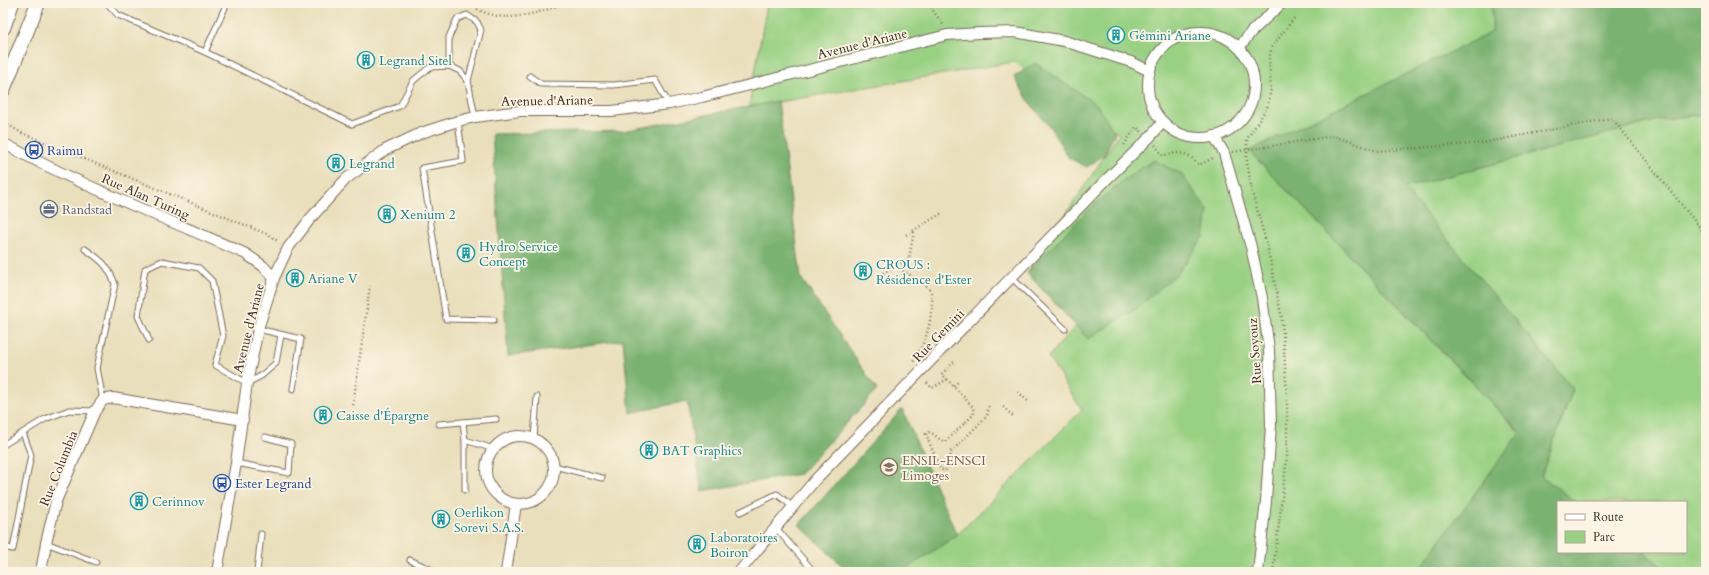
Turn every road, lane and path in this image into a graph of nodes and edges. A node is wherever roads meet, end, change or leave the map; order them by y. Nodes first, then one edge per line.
1 (12, 3) edge
2 (38, 3) edge
3 (107, 3) edge
4 (227, 3) edge
5 (567, 3) edge
6 (930, 3) edge
7 (1282, 3) edge
8 (477, 8) dead end
9 (1295, 17) dead end
10 (3, 28) edge
11 (947, 35) junction
12 (1239, 48) junction
13 (205, 52) junction
14 (449, 66) junction
15 (1150, 71) junction
16 (530, 76) dead end
17 (468, 81) junction
18 (3, 90) edge
19 (669, 104) junction
20 (475, 117) junction
21 (3, 118) edge
22 (458, 120) junction
23 (1163, 122) junction
24 (1136, 127) dead end
25 (1214, 136) junction
26 (1150, 137) junction
27 (3, 143) edge
28 (1247, 150) junction
29 (1224, 153) junction
30 (942, 213) dead end
31 (914, 231) junction
32 (906, 235) dead end
33 (1706, 235) edge
34 (288, 248) junction
35 (85, 249) dead end
36 (896, 266) junction
37 (883, 272) dead end
38 (274, 278) junction
39 (1012, 278) junction
40 (370, 286) dead end
41 (494, 320) dead end
42 (258, 329) junction
43 (1066, 329) dead end
44 (281, 335) junction
45 (149, 340) dead end
46 (954, 362) dead end
47 (910, 366) dead end
48 (948, 379) junction
49 (958, 382) dead end
50 (247, 383) junction
51 (927, 383) dead end
52 (954, 386) junction
53 (293, 389) dead end
54 (1018, 392) dead end
55 (536, 397) dead end
56 (103, 400) junction
57 (1029, 402) dead end
58 (354, 405) dead end
59 (989, 405) dead end
60 (1003, 407) dead end
61 (95, 411) junction
62 (1014, 417) dead end
63 (496, 419) dead end
64 (242, 420) junction
65 (463, 423) junction
66 (439, 424) dead end
67 (22, 433) junction
68 (265, 438) dead end
69 (534, 439) junction
70 (465, 440) junction
71 (3, 445) edge
72 (494, 449) junction
73 (236, 463) junction
74 (554, 466) junction
75 (602, 478) dead end
76 (465, 490) dead end
77 (516, 504) junction
78 (793, 507) junction
79 (740, 512) dead end
80 (776, 528) junction
81 (261, 534) dead end
82 (46, 542) junction
83 (3, 547) edge
84 (410, 560) dead end
85 (96, 562) dead end
86 (41, 572) edge
87 (217, 572) edge
88 (257, 572) edge
89 (436, 572) edge
90 (506, 572) edge
91 (740, 572) edge
92 (814, 572) edge
93 (1258, 572) edge
94 (1273, 572) edge

1 - 10 main road
2 - 18 main road
3 - 13 lane
4 - 13 lane
5 - 8 path
6 - 11 path
7 - 12 street
9 - 28 path
11 - 15 street, Avenue d'Ariane
11 - 19 street, Avenue d'Ariane
12 - 15 street
12 - 25 street
13 - 14 lane
14 - 17 lane
14 - 17 lane
15 - 23 street
16 - 19 lane
17 - 20 lane
19 - 20 street, Avenue d'Ariane
20 - 22 street, Avenue d'Ariane
21 - 34 path
22 - 34 street, Avenue d'Ariane
22 - 41 lane
23 - 25 street
23 - 26 street, Rue Gemini
24 - 26 path
25 - 29 street, Rue Soyouz
26 - 29 path
26 - 39 street, Rue Gemini
27 - 38 street, Rue Alan Turing
28 - 29 path
28 - 33 path
28 - 94 path
29 - 93 street, Rue Soyouz
30 - 31 path
31 - 32 path
31 - 36 path
34 - 38 street, Avenue d'Ariane
35 - 56 lane
36 - 37 path
36 - 47 path
38 - 42 street, Avenue d'Ariane
39 - 43 lane
39 - 78 street, Rue Gemini
40 - 58 path
42 - 44 lane
42 - 50 street, Avenue d'Ariane
44 - 50 lane
44 - 53 lane
45 - 50 lane
46 - 48 path
48 - 51 path
48 - 52 path
49 - 52 path
50 - 64 street, Avenue d'Ariane
52 - 59 path
54 - 57 path
55 - 69 lane
56 - 61 street, Rue Columbia
56 - 64 street
60 - 62 path
61 - 67 lane
61 - 82 street, Rue Columbia
63 - 65 lane
64 - 73 street, Avenue d'Ariane
65 - 66 lane
65 - 70 lane
67 - 71 lane
67 - 83 lane
68 - 73 lane
69 - 72 street
69 - 74 street
70 - 72 lane
70 - 76 lane
72 - 77 street
73 - 87 street, Avenue d'Ariane
74 - 75 lane
74 - 77 street
77 - 90 street
78 - 79 lane
78 - 80 street, Rue Gemini
80 - 91 street, Rue Gemini
80 - 92 lane
81 - 88 lane
82 - 85 lane
82 - 86 street, Rue Columbia
84 - 89 lane

